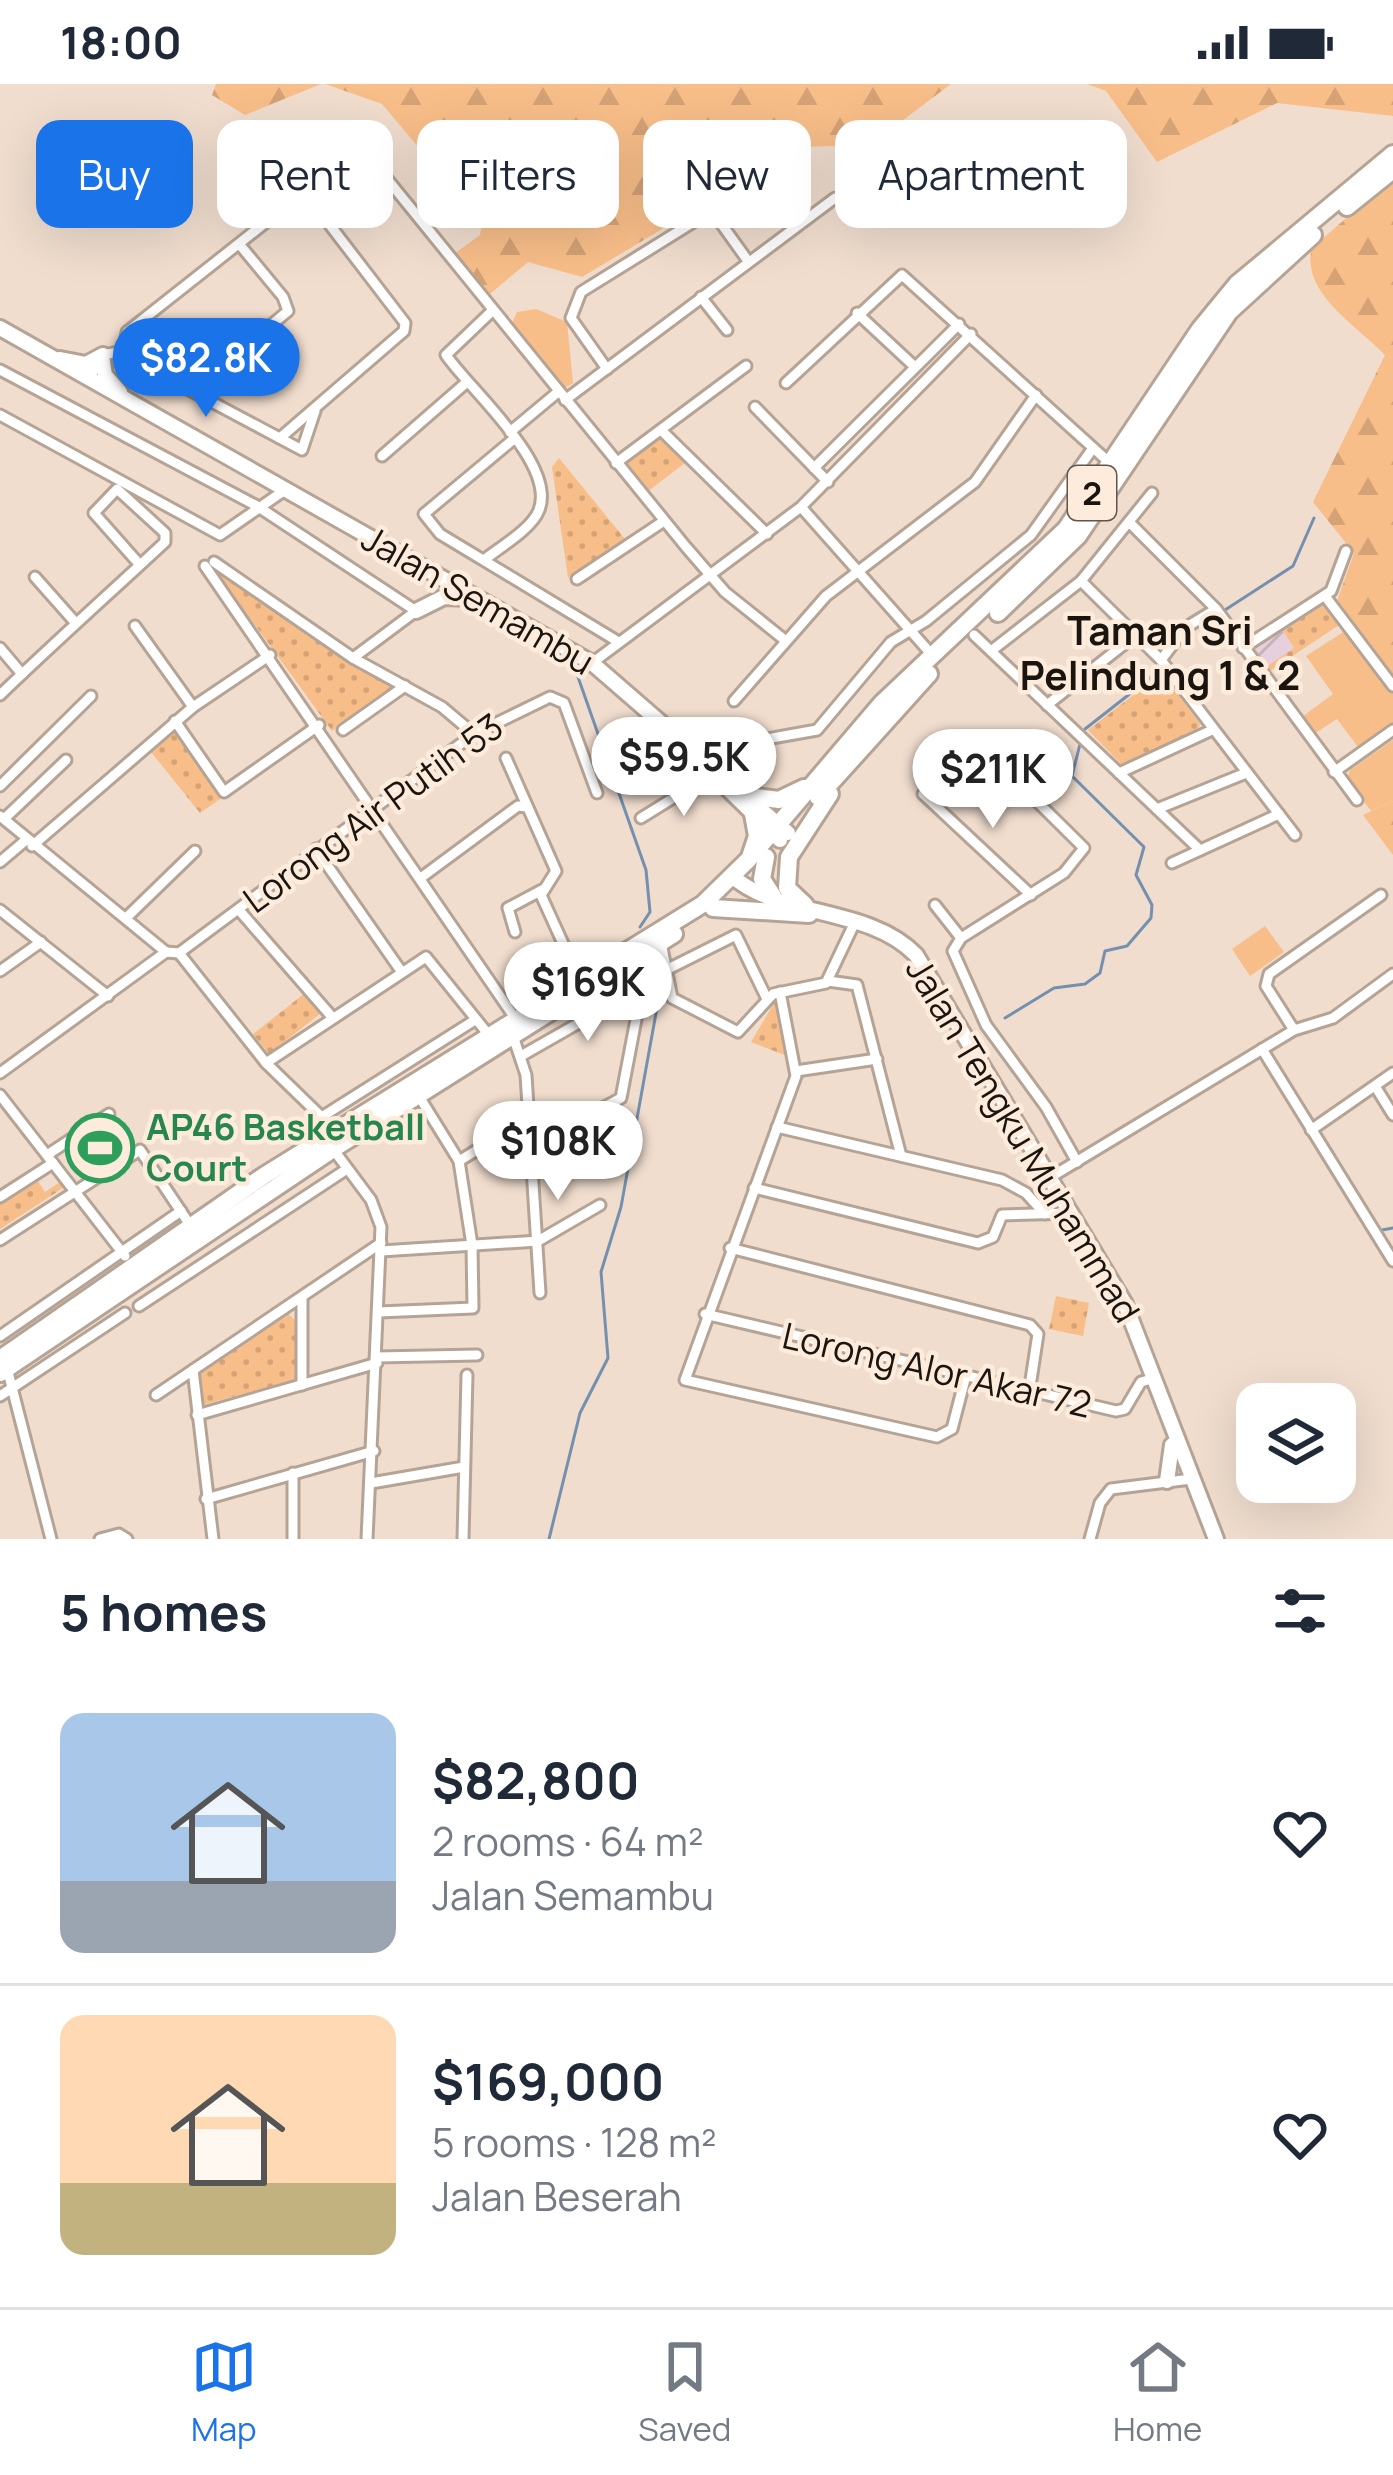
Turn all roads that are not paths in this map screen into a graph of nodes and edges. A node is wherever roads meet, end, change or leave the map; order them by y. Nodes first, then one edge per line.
1 (1393, 154) edge
2 (1393, 170) edge
3 (393, 187) edge
4 (835, 198) dead end
5 (811, 215) edge
6 (793, 228) edge
7 (240, 244) junction
8 (748, 261) junction
9 (701, 297) junction
10 (491, 312) junction
11 (857, 313) junction
12 (959, 324) junction
13 (0, 327) edge
14 (727, 330) dead end
15 (970, 334) junction
16 (103, 356) junction
17 (60, 359) junction
18 (746, 365) dead end
19 (915, 367) junction
20 (607, 369) junction
21 (0, 370) edge
22 (88, 379) junction
23 (467, 382) junction
24 (786, 383) dead end
25 (120, 392) junction
26 (1036, 395) junction
27 (562, 396) junction
28 (755, 406) dead end
29 (318, 407) junction
30 (0, 415) edge
31 (661, 430) junction
32 (512, 435) junction
33 (280, 438) junction
34 (1094, 448) junction
35 (382, 456) dead end
36 (616, 463) junction
37 (1112, 464) junction
38 (100, 467) junction
39 (814, 468) junction
40 (827, 482) junction
41 (117, 489) junction
42 (1152, 493) dead end
43 (290, 495) junction
44 (257, 506) junction
45 (801, 507) junction
46 (664, 521) junction
47 (1129, 522) junction
48 (767, 534) junction
49 (1346, 551) dead end
50 (484, 560) junction
51 (140, 566) junction
52 (860, 569) junction
53 (710, 575) junction
54 (35, 577) dead end
55 (577, 579) dead end
56 (1081, 580) junction
57 (1324, 596) junction
58 (1216, 608) junction
59 (416, 611) junction
60 (512, 617) junction
61 (74, 621) junction
62 (135, 626) dead end
63 (911, 629) junction
64 (974, 634) junction
65 (1137, 634) junction
66 (617, 641) junction
67 (786, 641) junction
68 (0, 648) edge
69 (1243, 648) junction
70 (991, 651) junction
71 (270, 655) junction
72 (933, 656) junction
73 (353, 658) junction
74 (1161, 660) junction
75 (592, 663) junction
76 (22, 674) junction
77 (405, 686) junction
78 (1393, 686) edge
79 (0, 694) edge
80 (91, 696) dead end
81 (734, 701) dead end
82 (1048, 705) junction
83 (193, 707) junction
84 (891, 711) junction
85 (175, 722) junction
86 (319, 724) junction
87 (343, 730) dead end
88 (1212, 730) junction
89 (1393, 730) edge
90 (474, 734) junction
91 (755, 740) dead end
92 (990, 755) dead end
93 (506, 758) dead end
94 (66, 760) dead end
95 (717, 772) junction
96 (1246, 772) junction
97 (1334, 772) junction
98 (1119, 773) junction
99 (817, 781) junction
100 (0, 786) edge
101 (596, 793) dead end
102 (923, 794) dead end
103 (1357, 800) dead end
104 (751, 805) junction
105 (373, 806) junction
106 (527, 807) junction
107 (1157, 809) junction
108 (1279, 814) junction
109 (2, 818) edge
110 (641, 818) dead end
111 (780, 833) junction
112 (1295, 835) dead end
113 (29, 843) junction
114 (316, 849) junction
115 (195, 850) dead end
116 (1200, 850) junction
117 (757, 859) junction
118 (0, 862) edge
119 (1172, 863) dead end
120 (422, 877) junction
121 (733, 883) junction
122 (542, 890) junction
123 (1031, 895) junction
124 (1381, 895) dead end
125 (773, 896) junction
126 (935, 905) dead end
127 (713, 908) junction
128 (807, 909) junction
129 (0, 910) edge
130 (238, 910) junction
131 (126, 919) junction
132 (855, 922) junction
133 (515, 932) dead end
134 (961, 938) junction
135 (40, 943) junction
136 (661, 944) junction
137 (166, 952) junction
138 (179, 953) junction
139 (631, 965) junction
140 (401, 970) junction
141 (666, 970) junction
142 (0, 971) edge
143 (1393, 974) edge
144 (580, 981) junction
145 (828, 981) junction
146 (633, 992) junction
147 (780, 992) junction
148 (108, 996) junction
149 (767, 999) junction
150 (332, 1017) junction
151 (482, 1027) junction
152 (514, 1027) junction
153 (1294, 1030) junction
154 (1262, 1049) junction
155 (521, 1056) junction
156 (877, 1058) junction
157 (266, 1063) junction
158 (796, 1071) junction
159 (0, 1072) edge
160 (1393, 1073) edge
161 (1375, 1086) junction
162 (0, 1095) edge
163 (420, 1098) junction
164 (109, 1114) dead end
165 (1393, 1115) edge
166 (529, 1118) junction
167 (777, 1127) junction
168 (1311, 1130) junction
169 (330, 1132) junction
170 (531, 1147) junction
171 (901, 1156) junction
172 (50, 1159) junction
173 (459, 1161) junction
174 (1077, 1162) junction
175 (346, 1169) junction
176 (1051, 1177) junction
177 (754, 1188) junction
178 (76, 1192) junction
179 (0, 1197) edge
180 (256, 1199) junction
181 (600, 1204) dead end
182 (181, 1211) junction
183 (1073, 1213) junction
184 (1045, 1214) junction
185 (268, 1221) junction
186 (191, 1228) junction
187 (0, 1240) edge
188 (538, 1241) junction
189 (472, 1245) junction
190 (381, 1247) junction
191 (730, 1248) junction
192 (128, 1260) junction
193 (1393, 1261) edge
194 (540, 1293) dead end
195 (302, 1297) junction
196 (139, 1306) dead end
197 (379, 1312) junction
198 (125, 1313) dead end
199 (705, 1314) junction
200 (93, 1324) junction
201 (477, 1355) dead end
202 (5, 1359) edge
203 (377, 1360) junction
204 (193, 1370) junction
205 (466, 1375) dead end
206 (1155, 1378) junction
207 (964, 1379) junction
208 (302, 1385) junction
209 (1029, 1393) junction
210 (156, 1395) dead end
211 (0, 1396) edge
212 (197, 1415) junction
213 (1172, 1426) junction
214 (374, 1451) junction
215 (464, 1467) junction
216 (293, 1473) junction
217 (1191, 1479) junction
218 (1167, 1480) junction
219 (371, 1483) junction
220 (206, 1499) junction
221 (127, 1538) edge
222 (51, 1539) edge
223 (100, 1539) edge
224 (213, 1539) edge
225 (293, 1539) edge
226 (367, 1539) edge
227 (463, 1539) edge
228 (1090, 1539) edge
229 (1216, 1539) edge

1 - 37 highway, 2
2 - 64 highway, 2
3 - 10 street
4 - 5 street
6 - 8 street
7 - 7 street
7 - 29 street
8 - 9 street
8 - 20 street
9 - 14 street
9 - 20 street
10 - 23 street
10 - 27 street
11 - 12 street
11 - 19 street
11 - 24 street
12 - 15 street
12 - 19 street
13 - 17 main road, Jalan Semambu
13 - 22 main road, Jalan Semambu
15 - 26 street
15 - 40 street
16 - 17 main road
16 - 22 street
16 - 25 main road
16 - 33 street
17 - 22 main road, Jalan Semambu
18 - 31 street
19 - 39 street
20 - 27 street
21 - 44 street
22 - 25 main road, Jalan Semambu
22 - 43 main road, Jalan Semambu
23 - 32 street
23 - 35 street
25 - 43 main road, Jalan Semambu
26 - 34 street
26 - 52 street
27 - 32 street
27 - 36 street
28 - 39 street
29 - 33 street
29 - 33 street
30 - 38 street
31 - 36 street
31 - 48 street
32 - 50 street
32 - 50 street
34 - 37 street
34 - 63 street
36 - 46 street
37 - 72 highway, 2
38 - 41 street
38 - 44 street
39 - 40 street
40 - 45 street
41 - 51 street
41 - 51 street
42 - 47 street
43 - 44 street
43 - 60 main road, Jalan Semambu
44 - 59 street
45 - 48 street
45 - 52 street
46 - 53 street
46 - 55 street
47 - 56 street
47 - 58 street
48 - 53 street
49 - 57 street
50 - 66 street
51 - 61 street
52 - 63 street
52 - 67 street
53 - 66 street
53 - 67 street
54 - 61 street
56 - 65 street
56 - 70 street
57 - 69 street
57 - 78 street
58 - 69 street
58 - 74 street
59 - 60 main road
59 - 73 street
60 - 75 main road, Jalan Semambu
61 - 76 street
62 - 83 street
63 - 72 street
63 - 91 street
64 - 70 street
64 - 84 highway, 2
65 - 74 street
65 - 82 street
66 - 75 street
67 - 81 street
68 - 76 street
69 - 97 street
70 - 82 street
71 - 73 street
71 - 83 street
71 - 86 street
72 - 99 highway, 2
73 - 77 street
74 - 88 street
75 - 95 main road, Jalan Semambu
76 - 79 street
77 - 87 street
77 - 90 street
80 - 100 street
82 - 98 street
83 - 85 street
84 - 111 highway, 2
84 - 128 highway
85 - 86 street
85 - 113 street
86 - 105 street
88 - 96 street
88 - 98 street
89 - 97 street
90 - 101 street, Lorong Air Putih 53
90 - 105 street, Lorong Air Putih 53
92 - 123 street
93 - 106 street
94 - 109 street
95 - 104 main road, Jalan Semambu
95 - 110 street
96 - 107 street
96 - 108 street
97 - 103 street
98 - 107 street
99 - 104 highway
99 - 111 highway, 2
102 - 123 street
104 - 111 main road, Jalan Semambu
104 - 117 highway
105 - 114 street, Lorong Air Putih 53
105 - 120 street
106 - 120 street
106 - 122 street
107 - 116 street
108 - 112 street
108 - 116 street
109 - 113 street
111 - 117 highway, 2
113 - 118 street
113 - 131 street
114 - 130 street, Lorong Air Putih 53
114 - 140 street
115 - 131 street
116 - 119 street
117 - 121 highway, 2
117 - 125 highway
120 - 152 street
121 - 125 main road, Jalan Tengku Muhammad
121 - 127 highway, 2
121 - 128 main road, Jalan Tengku Muhammad
121 - 144 highway, 2
122 - 133 street
122 - 144 street
123 - 134 street
124 - 153 street
125 - 128 main road, Jalan Tengku Muhammad
126 - 134 street
127 - 128 highway
127 - 136 highway, 2
128 - 132 main road, Jalan Tengku Muhammad
129 - 135 street
130 - 138 street, Lorong Air Putih 53
130 - 150 street
131 - 137 street
132 - 145 street
132 - 176 main road, Jalan Tengku Muhammad
134 - 174 street
135 - 142 street
135 - 148 street
136 - 139 highway, 2
136 - 141 street
137 - 138 street
137 - 148 street
138 - 157 street
139 - 146 street
139 - 152 highway, 2
140 - 150 street
140 - 151 street
141 - 149 street
141 - 149 street
143 - 153 street
144 - 152 highway, 2
145 - 147 street
145 - 156 street
146 - 155 street
146 - 170 street
147 - 149 street
147 - 158 street
148 - 159 street
150 - 157 street
151 - 152 highway, 2
151 - 169 highway, 2
152 - 155 street
152 - 163 highway, 2
153 - 154 street
154 - 168 street
154 - 174 street
155 - 166 street
156 - 158 street
156 - 171 street
157 - 169 street
158 - 167 street
160 - 161 street
161 - 165 street
161 - 168 street
162 - 172 street
163 - 169 highway, 2
163 - 173 street
164 - 172 street
166 - 170 street
166 - 173 street
167 - 171 street
167 - 177 street
168 - 193 street
169 - 175 street
169 - 180 highway, 2
169 - 186 highway, 2
170 - 188 street
171 - 184 street
172 - 178 street
172 - 179 street
173 - 189 street
174 - 176 street
175 - 185 street
175 - 190 street
176 - 183 main road, Jalan Tengku Muhammad
177 - 184 street
177 - 191 street
178 - 182 street
178 - 187 street
178 - 192 street
180 - 185 street
180 - 200 highway, 2
181 - 188 street
182 - 186 street
182 - 192 street
183 - 184 street
183 - 206 main road, Jalan Tengku Muhammad
185 - 196 street
186 - 192 highway, 2
188 - 189 street
188 - 194 street
189 - 190 street
189 - 197 street
190 - 195 street
190 - 197 street
191 - 199 street
191 - 209 street
192 - 202 highway, 2
195 - 204 street
195 - 208 street
197 - 203 street
198 - 200 street
199 - 207 street, Lorong Alor Akar 72
199 - 207 street
200 - 202 highway, 2
201 - 203 street
202 - 211 street
202 - 222 street
203 - 208 street
203 - 214 street
204 - 210 street
204 - 212 street
205 - 215 street
206 - 209 street, Lorong Alor Akar 72
206 - 213 main road, Jalan Tengku Muhammad
207 - 209 street, Lorong Alor Akar 72
208 - 212 street
212 - 220 street
213 - 217 main road, Jalan Tengku Muhammad
213 - 218 main road
214 - 216 street
214 - 219 street
215 - 219 street
215 - 227 street
216 - 220 street
216 - 225 street
217 - 218 street
217 - 229 main road, Jalan Tengku Muhammad
218 - 228 street
219 - 226 street
220 - 224 street
221 - 223 street

